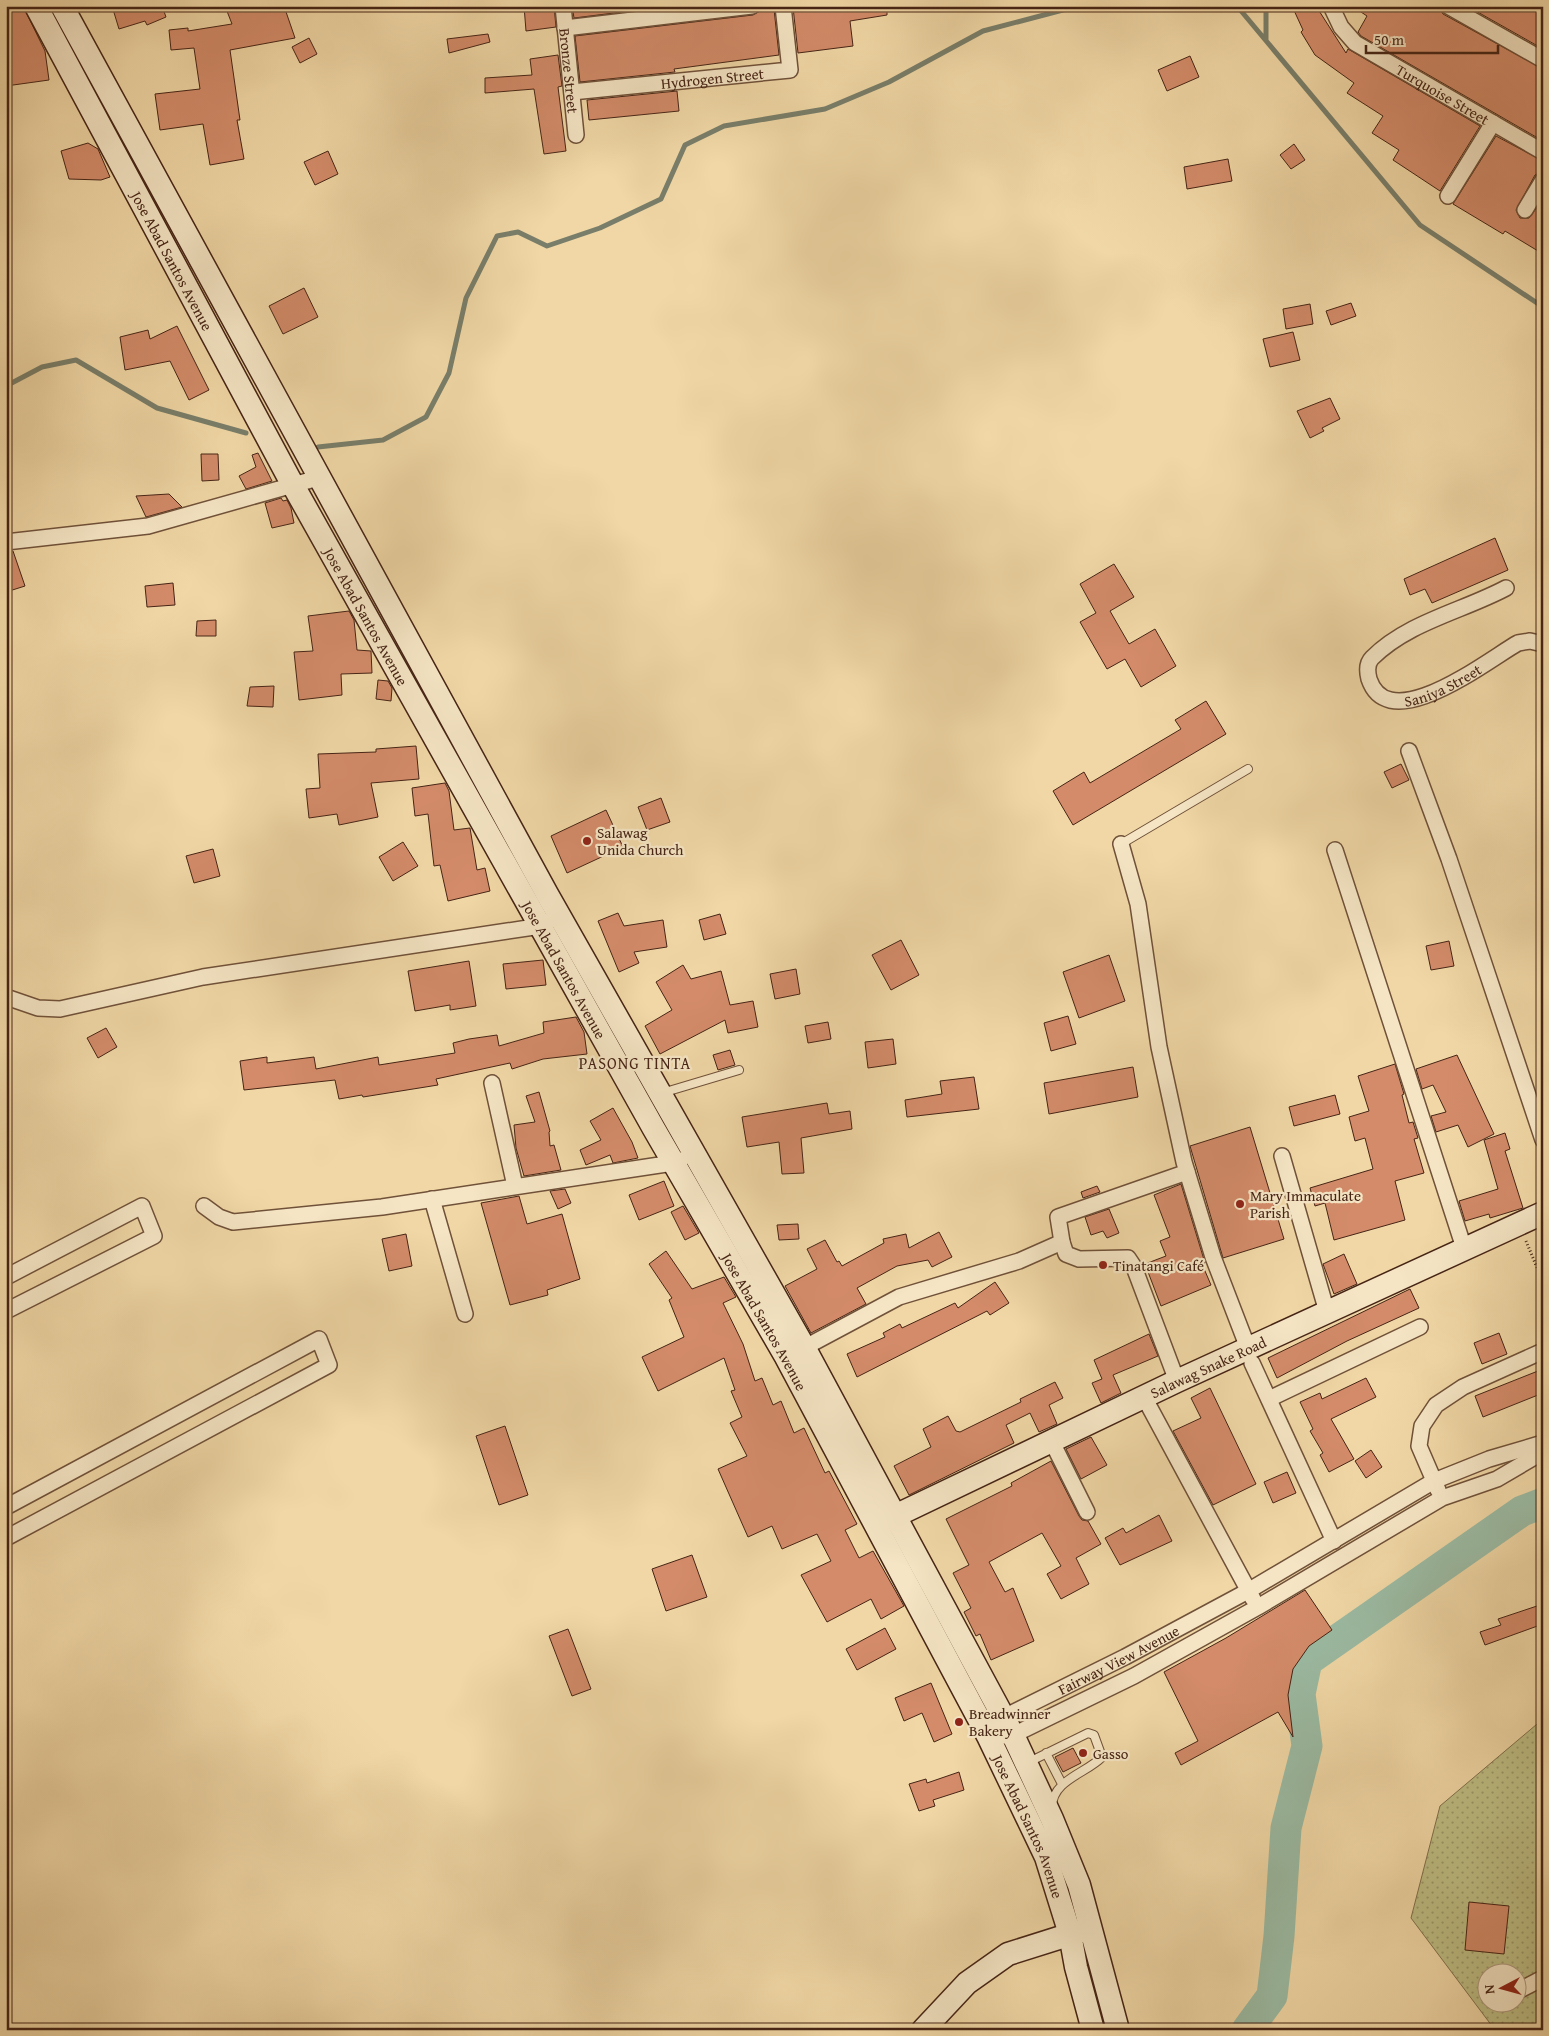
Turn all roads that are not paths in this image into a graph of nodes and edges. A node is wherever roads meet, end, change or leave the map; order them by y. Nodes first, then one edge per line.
1 (36, 6) edge
2 (62, 6) edge
3 (563, 6) edge
4 (752, 6) edge
5 (783, 6) edge
6 (1331, 6) edge
7 (1448, 6) edge
8 (565, 28) junction
9 (1543, 60) edge
10 (572, 92) junction
11 (1493, 123) junction
12 (576, 134) dead end
13 (1543, 152) edge
14 (1543, 180) edge
15 (1448, 196) dead end
16 (1525, 210) dead end
17 (315, 472) junction
18 (291, 482) junction
19 (6, 542) edge
20 (1506, 588) dead end
21 (1543, 644) edge
22 (1409, 751) dead end
23 (1248, 769) dead end
24 (1121, 844) joint
25 (1335, 850) dead end
26 (550, 920) junction
27 (6, 997) edge
28 (739, 1070) dead end
29 (492, 1083) dead end
30 (649, 1098) junction
31 (1543, 1140) edge
32 (695, 1152) junction
33 (1282, 1156) dead end
34 (673, 1164) junction
35 (1187, 1172) junction
36 (515, 1186) junction
37 (432, 1199) junction
38 (204, 1206) dead end
39 (1543, 1213) edge
40 (1062, 1242) junction
41 (1464, 1248) junction
42 (6, 1276) edge
43 (6, 1312) edge
44 (1327, 1312) junction
45 (465, 1314) dead end
46 (1420, 1326) dead end
47 (795, 1352) junction
48 (1543, 1352) edge
49 (1250, 1356) junction
50 (1177, 1381) junction
51 (1144, 1397) junction
52 (1269, 1399) junction
53 (1052, 1442) junction
54 (1543, 1443) edge
55 (1543, 1452) edge
56 (1434, 1481) junction
57 (1442, 1498) junction
58 (6, 1507) edge
59 (1087, 1512) dead end
60 (885, 1518) junction
61 (6, 1538) edge
62 (1334, 1541) junction
63 (1248, 1591) junction
64 (1258, 1607) junction
65 (1125, 1658) junction
66 (1134, 1676) junction
67 (1009, 1726) junction
68 (988, 1736) junction
69 (1023, 1765) junction
70 (1072, 1767) dead end
71 (1077, 1775) junction
72 (1062, 1784) junction
73 (1043, 1823) junction
74 (1092, 1928) junction
75 (1070, 1934) junction
76 (1543, 1978) edge
77 (1526, 1987) edge
78 (923, 2030) edge
79 (1093, 2030) edge
80 (1118, 2030) edge

1 - 18 main road, Jose Abad Santos Avenue
2 - 17 main road, Jose Abad Santos Avenue
3 - 8 street, Bronze Street
4 - 8 street
5 - 10 street, Hydrogen Street
6 - 11 street, Turquoise Street
7 - 9 street
8 - 10 street, Bronze Street
10 - 12 street, Bronze Street
11 - 13 street, Turquoise Street
11 - 15 street
14 - 16 street
17 - 18 street
17 - 26 main road, Jose Abad Santos Avenue
18 - 19 street
18 - 26 main road, Jose Abad Santos Avenue
20 - 21 street, Saniya Street
22 - 31 street
23 - 24 lane
24 - 35 street
25 - 41 street
26 - 27 street
26 - 30 main road, Jose Abad Santos Avenue
28 - 30 lane
29 - 36 street
30 - 32 main road, Jose Abad Santos Avenue
30 - 34 main road, Jose Abad Santos Avenue
32 - 34 street
32 - 47 main road, Jose Abad Santos Avenue
33 - 44 street
34 - 36 street
34 - 47 main road, Jose Abad Santos Avenue
35 - 40 street
35 - 49 street
36 - 37 street
37 - 38 street
37 - 45 street
39 - 41 main road, Salawag Snake Road
40 - 47 street
40 - 50 street
41 - 44 main road, Salawag Snake Road
42 - 43 street
44 - 49 main road, Salawag Snake Road
46 - 52 street
47 - 60 main road, Jose Abad Santos Avenue
48 - 56 street
49 - 50 main road, Salawag Snake Road
49 - 52 street
50 - 51 main road, Salawag Snake Road
51 - 53 main road, Salawag Snake Road
51 - 63 street
52 - 62 street
53 - 59 street
53 - 60 main road, Salawag Snake Road
54 - 56 street, Fairway View Avenue
55 - 57 street, Fairway View Avenue
56 - 57 street
56 - 62 street, Fairway View Avenue
57 - 64 street, Fairway View Avenue
58 - 61 street
60 - 67 main road, Jose Abad Santos Avenue
60 - 68 main road, Jose Abad Santos Avenue
62 - 63 street, Fairway View Avenue
63 - 64 street
63 - 65 street, Fairway View Avenue
64 - 66 street, Fairway View Avenue
65 - 66 street
65 - 67 street, Fairway View Avenue
66 - 67 street, Fairway View Avenue
67 - 68 street, Fairway View Avenue
67 - 69 main road, Jose Abad Santos Avenue
68 - 69 main road, Jose Abad Santos Avenue
69 - 71 lane
69 - 72 lane
69 - 73 main road, Jose Abad Santos Avenue
70 - 71 lane
71 - 72 lane
72 - 73 lane
73 - 74 main road, Jose Abad Santos Avenue
73 - 75 main road, Jose Abad Santos Avenue
74 - 75 main road
74 - 80 main road, Jose Abad Santos Avenue
75 - 78 main road
75 - 79 main road, Jose Abad Santos Avenue
76 - 77 street

